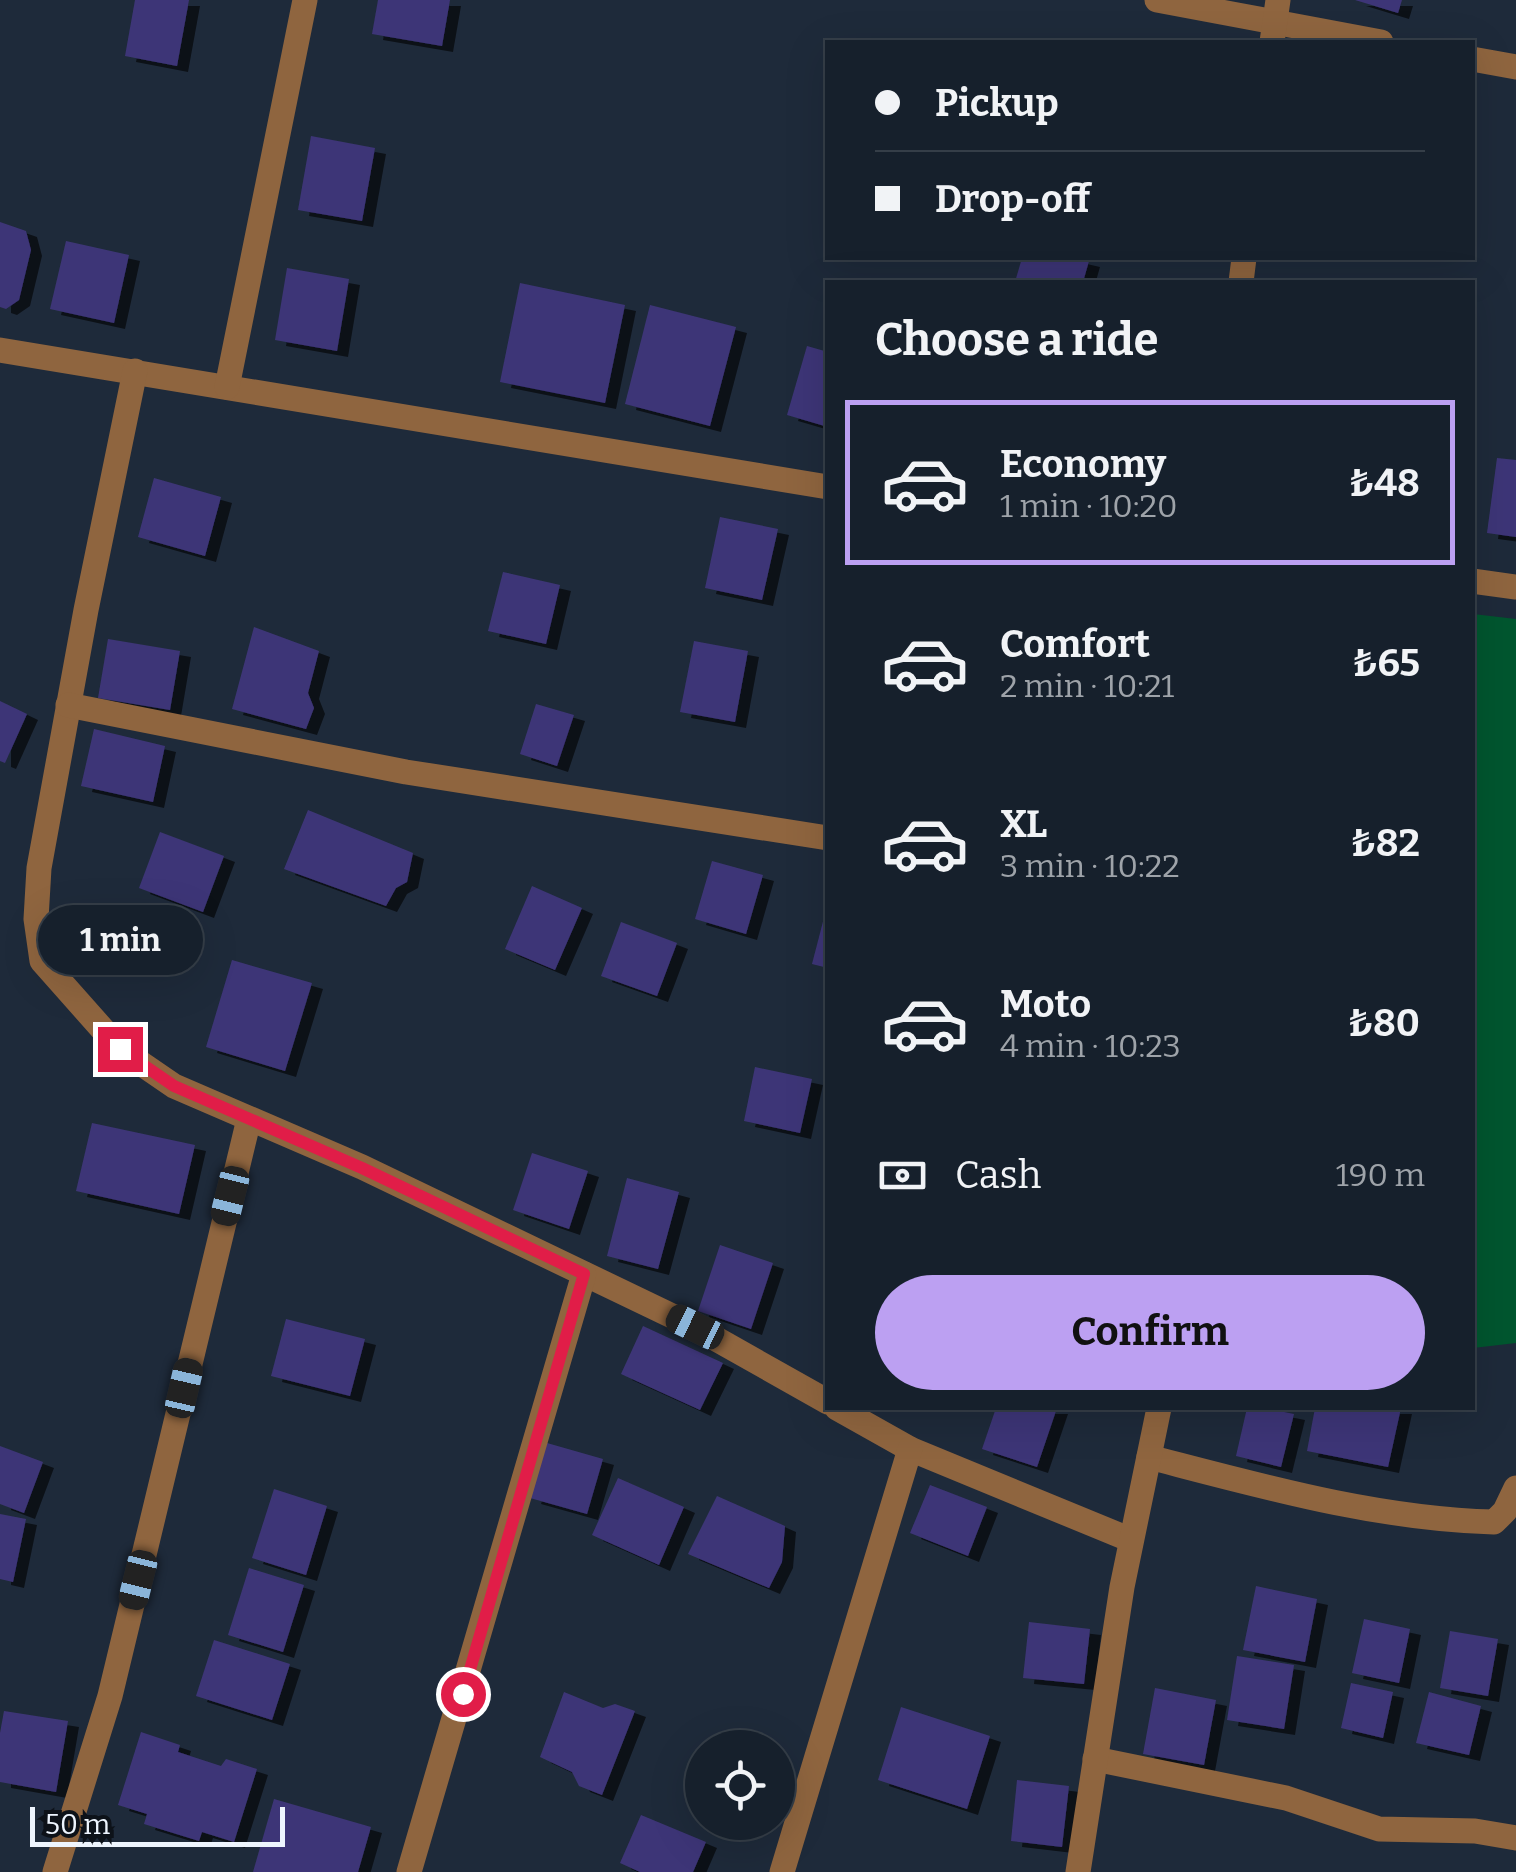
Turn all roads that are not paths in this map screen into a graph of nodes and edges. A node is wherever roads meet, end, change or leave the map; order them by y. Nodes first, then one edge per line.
1 (304, 0) edge
2 (1156, 0) edge
3 (1275, 22) edge
4 (1370, 40) edge
5 (1475, 60) edge
6 (1516, 67) edge
7 (0, 350) edge
8 (135, 372) junction
9 (227, 387) junction
10 (825, 487) edge
11 (1475, 582) edge
12 (1516, 586) edge
13 (68, 705) junction
14 (825, 838) edge
15 (249, 1119) junction
16 (584, 1274) junction
17 (825, 1400) edge
18 (841, 1410) edge
19 (1159, 1410) edge
20 (910, 1449) junction
21 (1149, 1457) junction
22 (1516, 1488) edge
23 (1132, 1540) junction
24 (1095, 1758) junction
25 (1516, 1838) edge
26 (55, 1872) edge
27 (409, 1872) edge
28 (782, 1872) edge
29 (1078, 1872) edge

1 - 9 street
2 - 3 street
3 - 4 street
5 - 6 street
7 - 8 street
8 - 9 street
8 - 13 street
9 - 10 street
11 - 12 street
13 - 14 street
13 - 15 street
15 - 16 street
15 - 26 street
16 - 17 street
16 - 27 street
18 - 20 street
19 - 21 street
20 - 23 street
20 - 28 street
21 - 22 street
21 - 23 street
23 - 24 street
24 - 25 street
24 - 29 street

